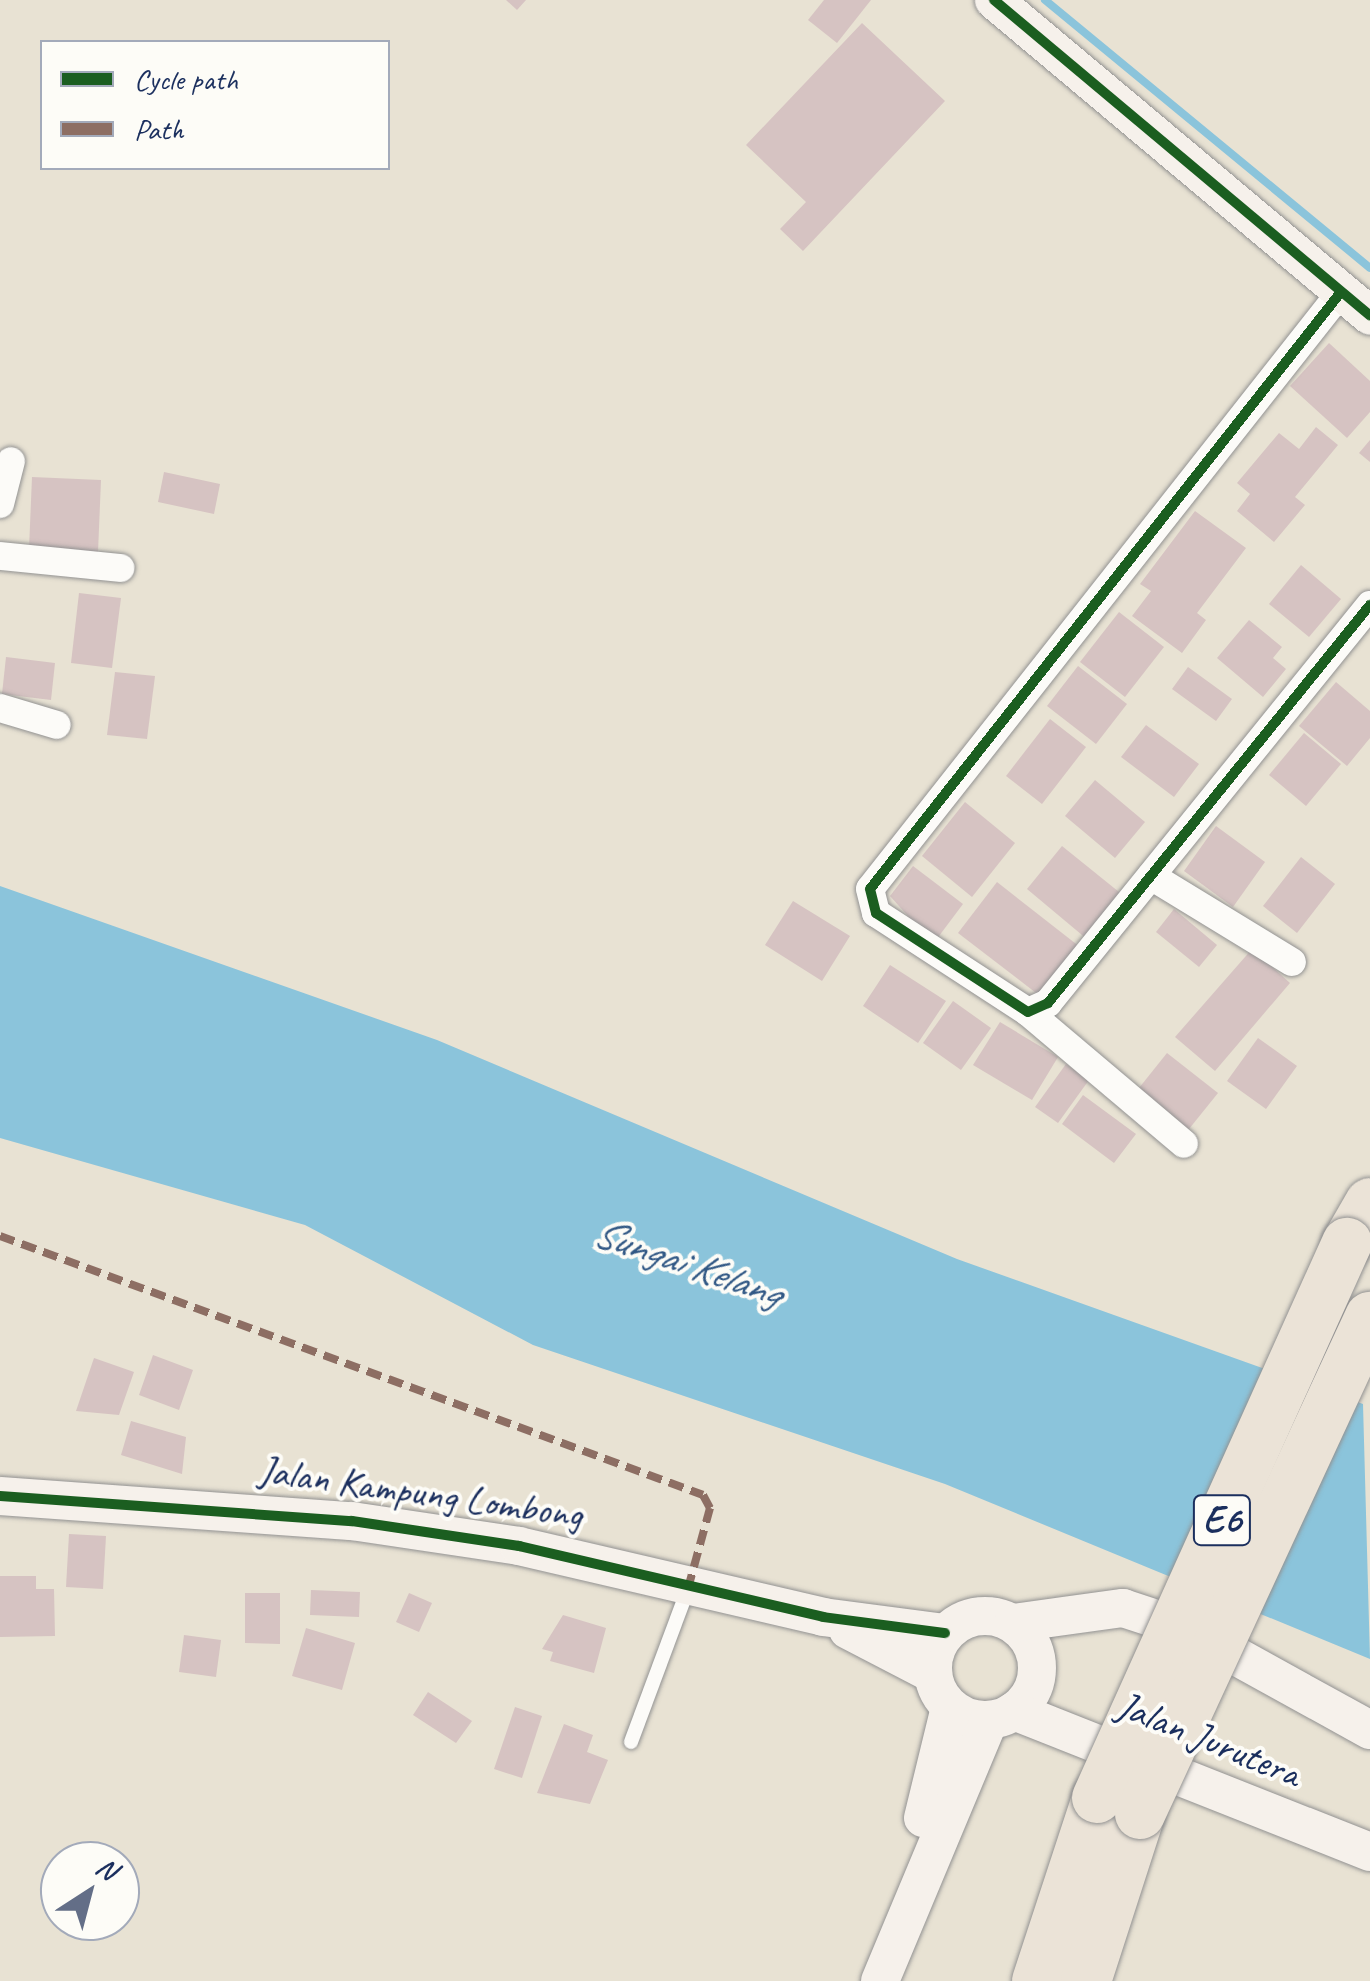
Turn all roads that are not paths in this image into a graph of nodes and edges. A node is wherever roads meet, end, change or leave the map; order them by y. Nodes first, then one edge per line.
1 (994, 0) edge
2 (1341, 292) junction
3 (1370, 316) edge
4 (11, 461) dead end
5 (0, 504) edge
6 (0, 556) edge
7 (120, 568) dead end
8 (1370, 605) edge
9 (0, 708) edge
10 (57, 725) dead end
11 (1151, 876) junction
12 (1292, 962) dead end
13 (1028, 1012) junction
14 (1184, 1144) dead end
15 (1359, 1223) edge
16 (1370, 1316) edge
17 (0, 1496) edge
18 (690, 1585) junction
19 (823, 1617) junction
20 (1013, 1623) junction
21 (945, 1633) junction
22 (941, 1691) junction
23 (1002, 1716) junction
24 (1370, 1730) edge
25 (631, 1742) dead end
26 (1118, 1806) junction
27 (1370, 1852) edge
28 (885, 1966) edge
29 (1036, 1981) edge
30 (1086, 1981) edge

1 - 2 street
2 - 3 street
2 - 13 street
4 - 5 street
6 - 7 street
8 - 11 street
9 - 10 street
11 - 12 street
11 - 13 street
13 - 14 street
15 - 26 highway, E6, bridge
16 - 26 highway, E6, bridge
17 - 18 street, Jalan Kampung Lombong
18 - 19 street, Jalan Kampung Lombong
18 - 25 lane
19 - 21 street
19 - 22 street
20 - 21 street
20 - 23 street
20 - 24 street, Jalan Jurutera
21 - 22 street
22 - 23 street
22 - 28 street
23 - 27 street, Jalan Jurutera
23 - 28 street
26 - 29 highway, E6
26 - 30 highway, E6

